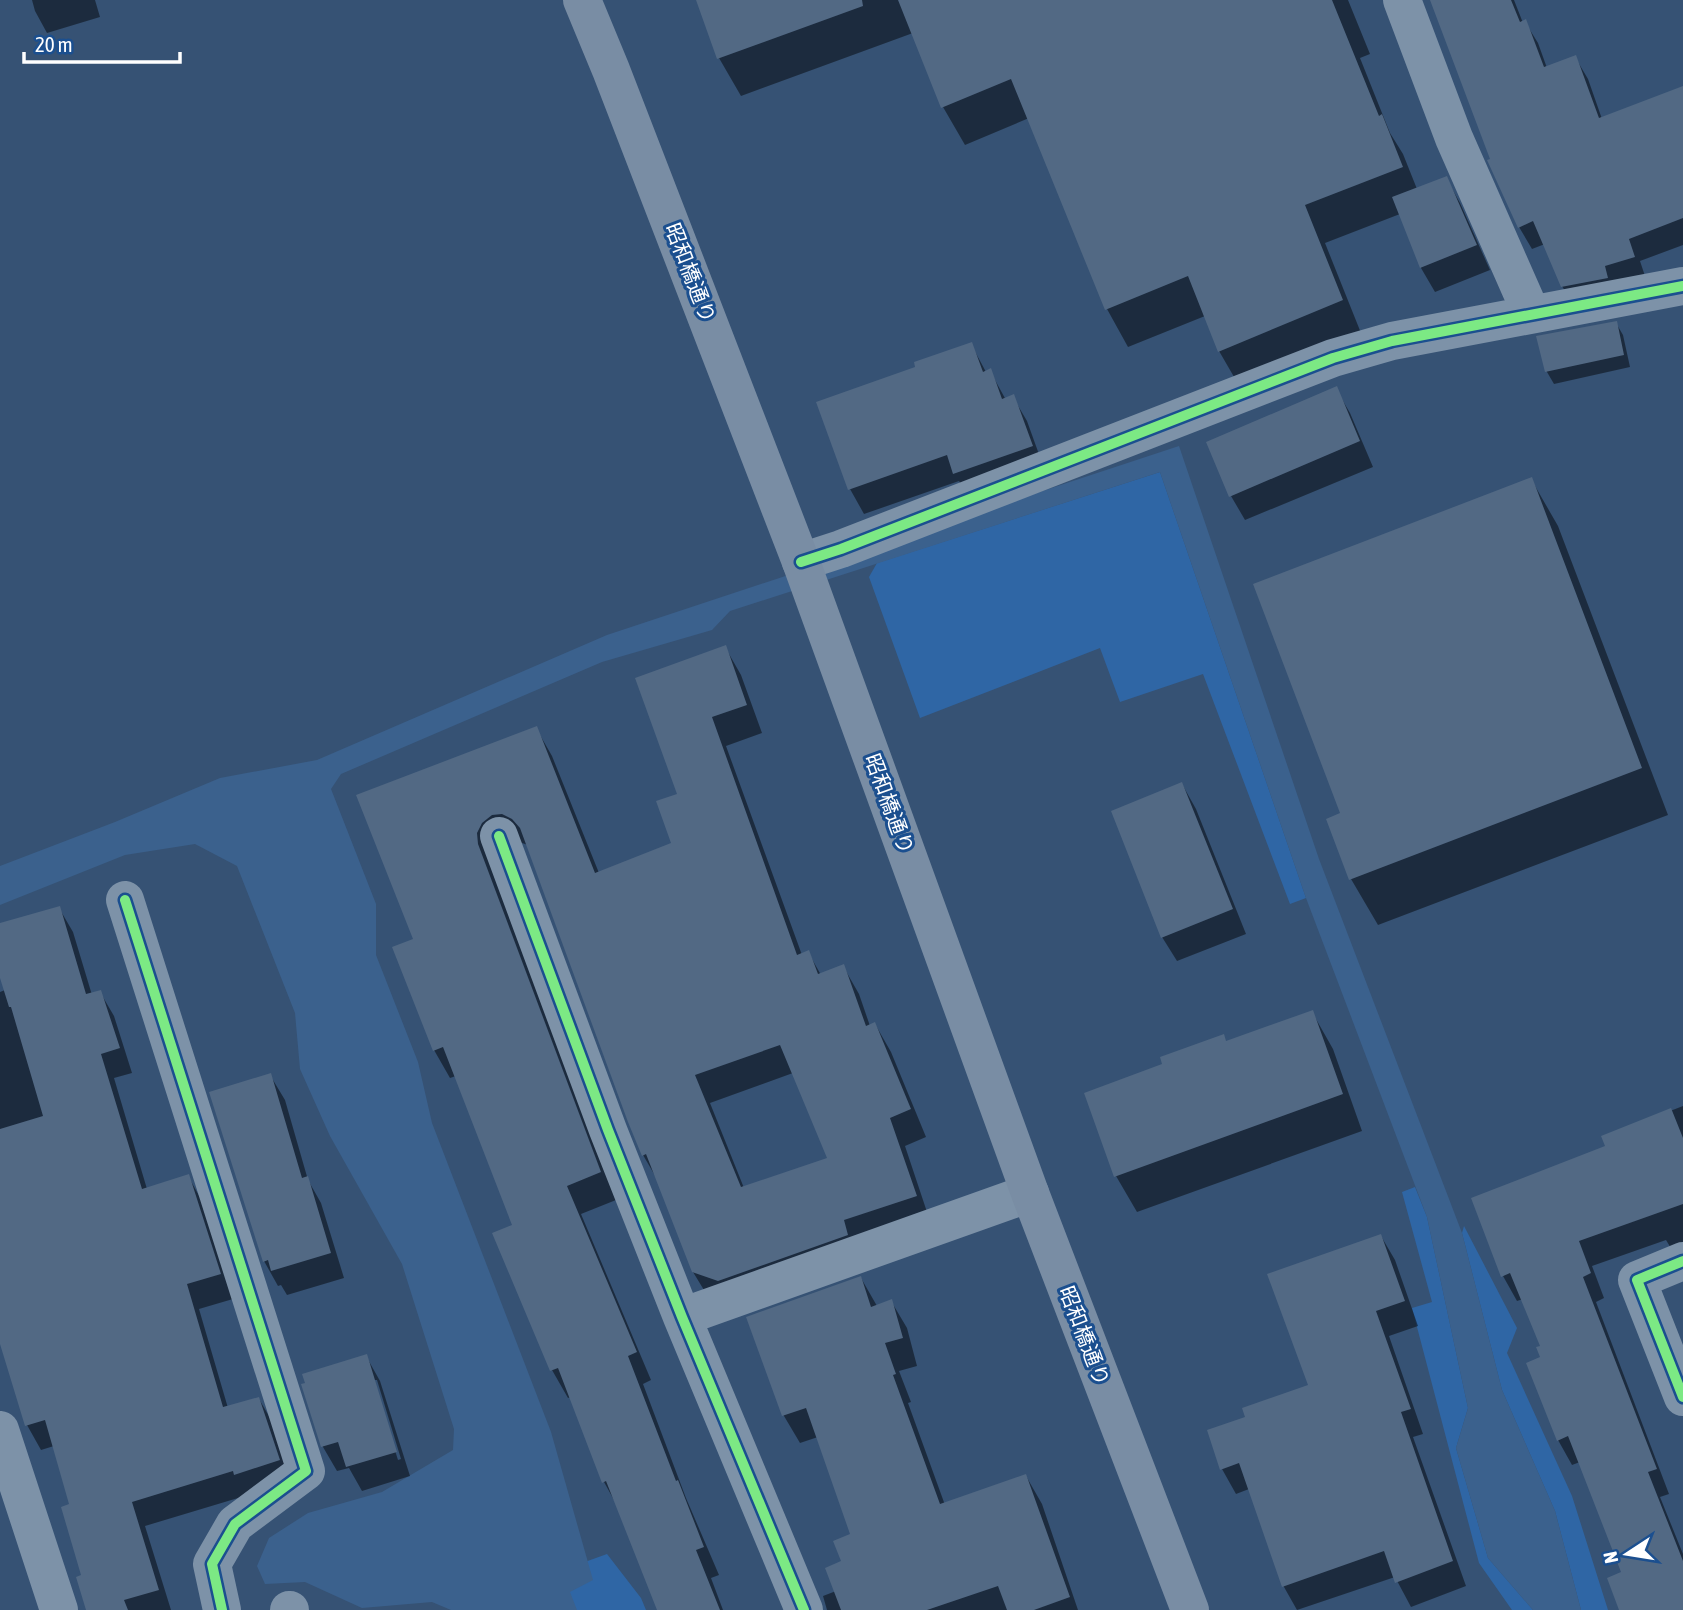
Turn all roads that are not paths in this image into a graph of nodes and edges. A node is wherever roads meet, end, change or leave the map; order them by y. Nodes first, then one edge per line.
1 (582, 0) edge
2 (1402, 0) edge
3 (1683, 286) edge
4 (1531, 313) junction
5 (801, 562) junction
6 (499, 836) dead end
7 (125, 900) dead end
8 (1030, 1193) junction
9 (1683, 1261) edge
10 (682, 1317) junction
11 (1683, 1397) edge
12 (0, 1430) edge
13 (59, 1610) edge
14 (222, 1610) edge
15 (804, 1610) edge
16 (1190, 1610) edge

1 - 5 main road, 昭和橋通り
2 - 4 street
3 - 4 street
4 - 5 street
5 - 8 main road, 昭和橋通り
6 - 10 street
7 - 14 street
8 - 10 street
8 - 16 main road, 昭和橋通り
9 - 11 street
10 - 15 street
12 - 13 street

